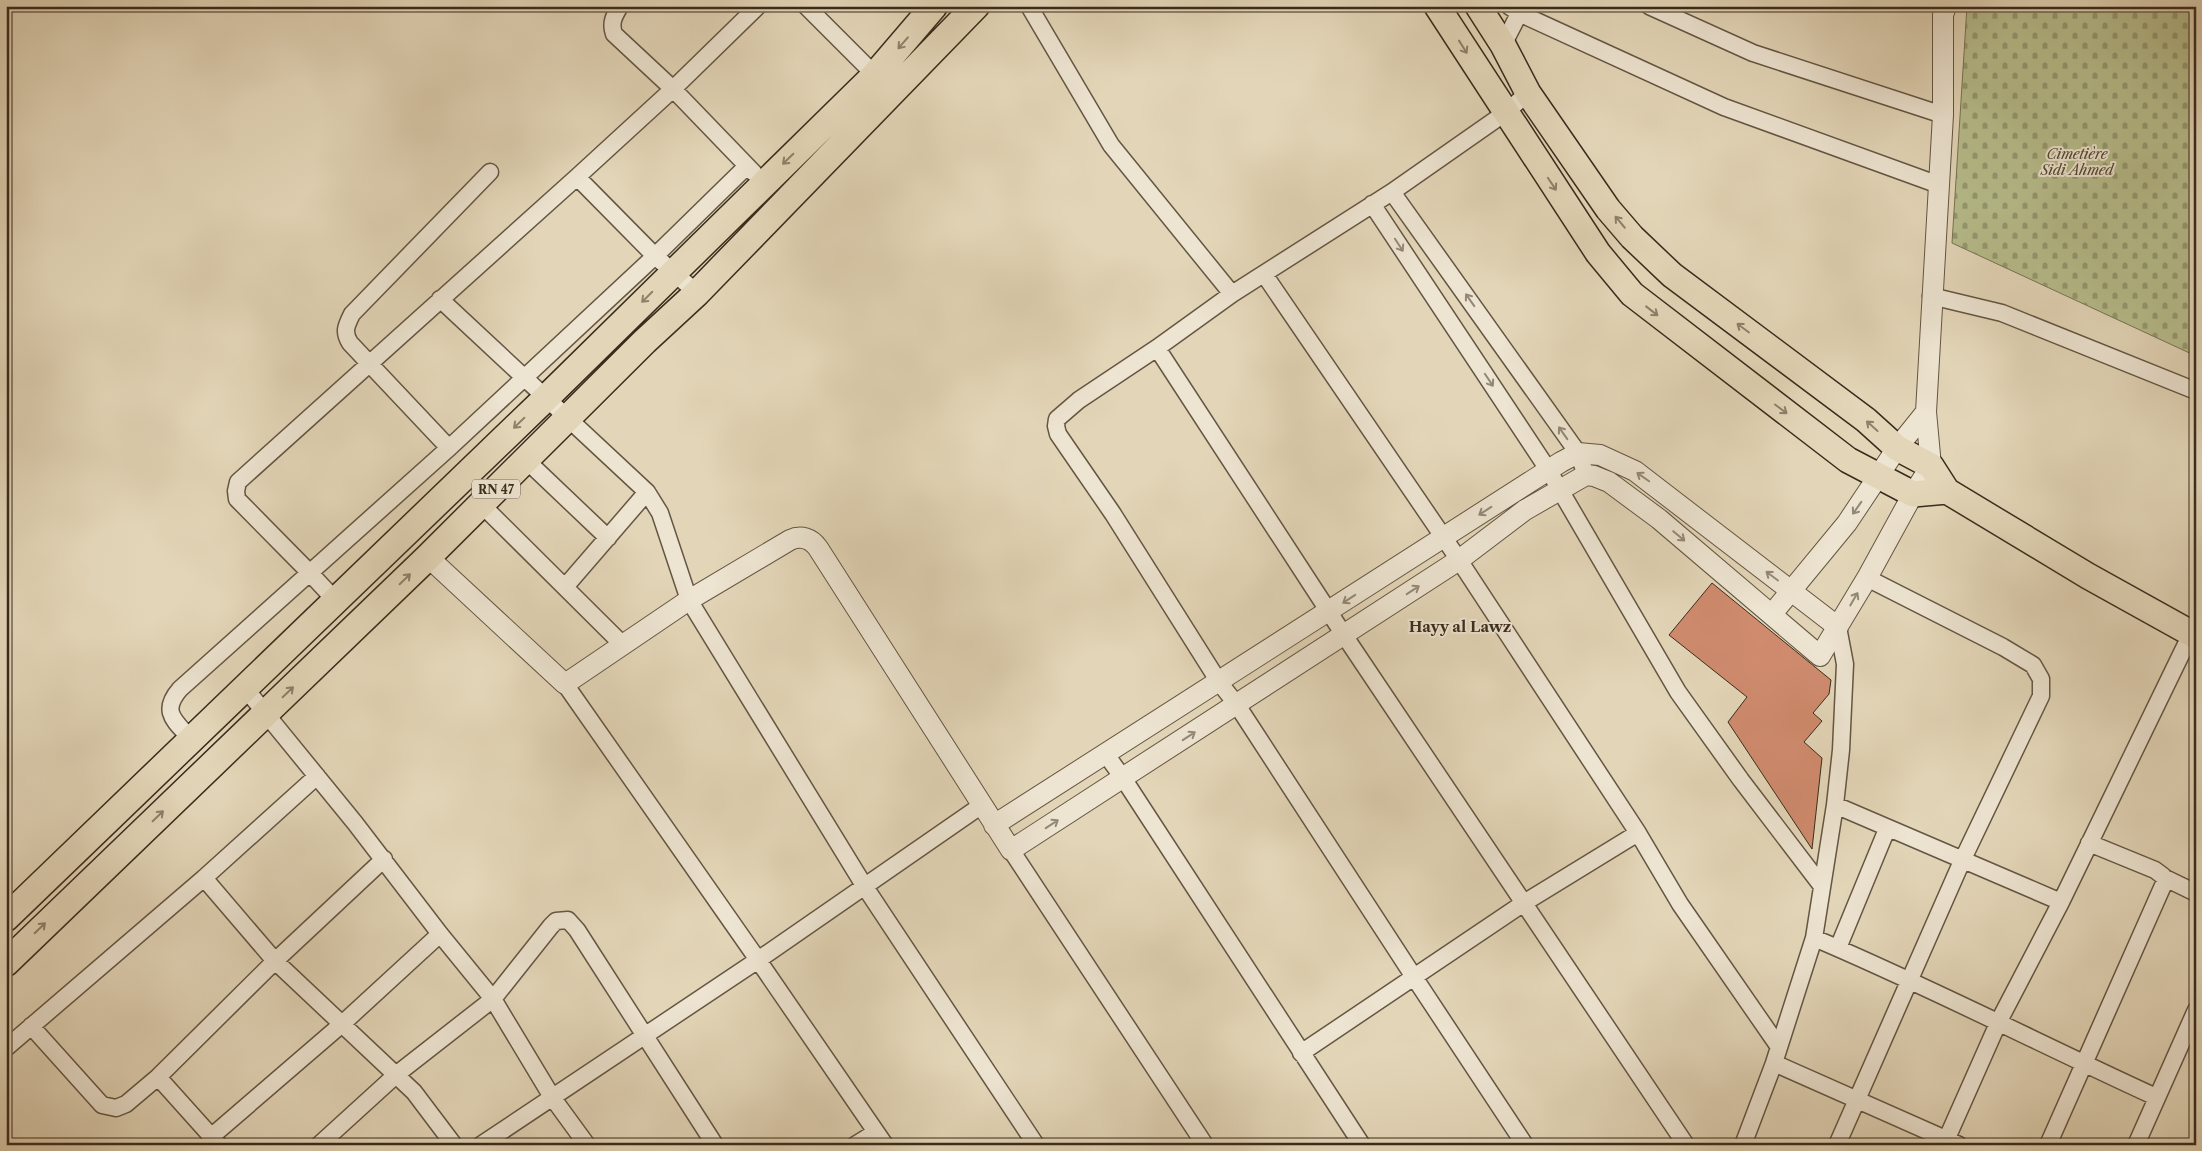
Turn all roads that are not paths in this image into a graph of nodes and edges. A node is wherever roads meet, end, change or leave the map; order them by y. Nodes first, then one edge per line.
1 (620, 6) edge
2 (758, 6) edge
3 (806, 6) edge
4 (934, 6) edge
5 (976, 6) edge
6 (1030, 6) edge
7 (1437, 6) edge
8 (1478, 6) edge
9 (1649, 6) edge
10 (1518, 9) edge
11 (1942, 9) edge
12 (1503, 45) junction
13 (875, 75) junction
14 (673, 89) junction
15 (1528, 93) junction
16 (1505, 113) junction
17 (1943, 115) junction
18 (490, 172) dead end
19 (756, 174) junction
20 (578, 177) junction
21 (1939, 185) junction
22 (1392, 192) junction
23 (1372, 204) junction
24 (1441, 260) junction
25 (1656, 260) junction
26 (664, 264) junction
27 (1264, 274) junction
28 (1420, 277) junction
29 (697, 293) junction
30 (1232, 294) junction
31 (1632, 294) junction
32 (1931, 296) junction
33 (440, 299) junction
34 (1157, 348) junction
35 (369, 362) junction
36 (524, 377) junction
37 (2196, 391) edge
38 (546, 398) junction
39 (1926, 412) junction
40 (568, 418) junction
41 (449, 448) junction
42 (1897, 448) junction
43 (1578, 453) junction
44 (526, 460) junction
45 (1931, 466) junction
46 (1548, 471) junction
47 (1586, 475) junction
48 (1879, 477) junction
49 (1558, 490) junction
50 (1947, 491) junction
51 (647, 492) junction
52 (1514, 493) junction
53 (1913, 494) junction
54 (481, 504) junction
55 (1525, 510) junction
56 (608, 538) junction
57 (1444, 538) junction
58 (428, 557) junction
59 (1459, 560) junction
60 (309, 572) junction
61 (1866, 578) junction
62 (565, 587) junction
63 (1791, 590) junction
64 (335, 600) junction
65 (689, 600) junction
66 (1330, 612) junction
67 (1772, 614) junction
68 (1838, 627) junction
69 (1344, 635) junction
70 (2193, 635) edge
71 (623, 646) junction
72 (1820, 656) junction
73 (1845, 664) junction
74 (1219, 682) junction
75 (565, 684) junction
76 (244, 687) junction
77 (1237, 705) junction
78 (266, 713) junction
79 (191, 739) junction
80 (1105, 753) junction
81 (318, 776) junction
82 (1123, 778) junction
83 (982, 805) junction
84 (1835, 805) junction
85 (994, 825) junction
86 (1887, 828) junction
87 (1638, 833) junction
88 (2088, 843) junction
89 (1011, 850) junction
90 (384, 859) junction
91 (1962, 861) junction
92 (204, 878) junction
93 (2165, 878) junction
94 (1821, 886) junction
95 (865, 887) junction
96 (2196, 893) edge
97 (2061, 902) junction
98 (1524, 903) junction
99 (6, 918) edge
100 (440, 934) junction
101 (1814, 938) junction
102 (1838, 948) junction
103 (758, 960) junction
104 (275, 961) junction
105 (6, 963) edge
106 (1414, 977) junction
107 (1910, 982) junction
108 (492, 999) junction
109 (2196, 1010) edge
110 (1999, 1021) junction
111 (342, 1024) junction
112 (31, 1026) junction
113 (645, 1035) junction
114 (1779, 1047) junction
115 (6, 1048) edge
116 (1302, 1054) junction
117 (1774, 1063) junction
118 (2083, 1064) junction
119 (397, 1074) junction
120 (158, 1077) junction
121 (552, 1097) junction
122 (2156, 1097) junction
123 (1857, 1100) junction
124 (881, 1138) edge
125 (215, 1140) edge
126 (1950, 1143) edge
127 (321, 1144) edge
128 (454, 1145) edge
129 (481, 1145) edge
130 (588, 1145) edge
131 (715, 1145) edge
132 (855, 1145) edge
133 (1036, 1145) edge
134 (1205, 1145) edge
135 (1362, 1145) edge
136 (1525, 1145) edge
137 (1686, 1145) edge
138 (1743, 1145) edge
139 (1837, 1145) edge
140 (2048, 1145) edge
141 (2136, 1145) edge

1 - 14 street
2 - 14 street
3 - 13 street
4 -> 13 highway, RN 47
5 - 29 highway, RN 47
6 - 30 street
7 -> 16 main road
8 - 12 main road
9 - 17 street
10 - 12 street
10 - 21 street
11 - 17 street
12 - 15 main road
13 -> 19 highway, RN 47
14 - 19 street
14 - 20 street
15 - 16 street
25 -> 15 main road
16 - 22 street
16 -> 31 main road
17 - 21 street
18 - 35 street
19 - 26 highway, RN 47
20 - 26 street
20 - 33 street
21 - 32 street
22 - 23 street
22 - 24 street
23 - 27 street
23 -> 28 street
24 - 28 street
43 -> 24 street
25 - 31 main road
42 -> 25 main road
26 - 29 street
26 - 36 street
26 -> 38 highway, RN 47
27 - 30 street
27 - 57 street
28 -> 46 street
29 - 40 highway, RN 47
30 - 34 street
31 -> 48 main road
32 - 37 street
32 - 39 street
33 - 35 street
33 - 36 street
34 - 66 street
34 - 74 street
35 - 41 street
35 - 60 street
36 - 38 street
36 - 41 street
38 - 40 street
38 -> 64 highway, RN 47
39 - 42 street
39 - 45 street
40 - 44 highway, RN 47
40 - 51 street
41 - 60 street
42 - 45 main road
42 - 48 street
43 - 46 street
43 - 47 street
63 -> 43 street
44 - 54 highway, RN 47
44 - 56 street
45 - 50 main road
45 - 53 street
46 - 49 street
46 - 52 street
47 - 49 street
47 -> 67 street
48 - 53 main road
48 -> 63 street
49 - 55 street
49 - 94 street
50 - 53 main road
50 - 70 main road
51 - 56 street
51 - 65 street
52 - 55 street
52 -> 57 street
53 - 61 street
54 - 58 highway, RN 47
54 - 62 street
55 - 59 street
56 - 62 street
57 - 59 street
57 -> 66 street
58 - 75 street
78 -> 58 highway, RN 47
69 -> 59 street
59 - 87 street
60 - 64 street
60 - 79 street
68 -> 61 street
61 - 91 street
62 - 71 street
63 - 67 street
63 - 68 street
64 - 76 highway, RN 47
65 - 71 street
65 - 83 street
65 - 95 street
66 - 69 street
66 - 74 street
67 - 72 street
68 - 72 street
68 - 73 street
69 - 77 street
69 - 98 street
70 - 88 street
71 - 75 street
72 - 73 street
73 - 84 street
74 - 77 street
74 - 80 street
75 - 103 street
76 - 78 street
76 - 79 highway, RN 47
82 -> 77 street
77 - 106 street
78 - 81 street
105 -> 78 highway, RN 47
79 - 99 highway, RN 47
80 - 82 street
80 - 85 street
81 - 90 street
81 - 92 street
89 -> 82 street
82 - 116 street
83 - 85 street
83 - 95 street
84 - 86 street
84 - 94 street
85 - 89 street
86 - 91 street
86 - 102 street
87 - 98 street
87 - 114 street
88 - 93 street
88 - 97 street
89 - 134 street
90 - 100 street
90 - 104 street
91 - 97 street
91 - 107 street
92 - 104 street
92 - 112 street
93 - 96 street
93 - 118 street
94 - 101 street
95 - 103 street
95 - 133 street
97 - 110 street
98 - 106 street
98 - 137 street
100 - 108 street
100 - 111 street
101 - 102 street
101 - 114 street
102 - 107 street
103 - 113 street
103 - 124 street
104 - 111 street
104 - 120 street
106 - 116 street
106 - 136 street
107 - 110 street
107 - 123 street
108 - 113 street
108 - 119 street
108 - 121 street
109 - 122 street
110 - 118 street
110 - 126 street
111 - 119 street
111 - 125 street
112 - 115 street
112 - 120 street
113 - 121 street
113 - 131 street
114 - 117 street
116 - 135 street
117 - 123 street
117 - 138 street
118 - 122 street
118 - 140 street
119 - 127 street
119 - 128 street
120 - 125 street
121 - 129 street
121 - 130 street
122 - 141 street
123 - 126 street
123 - 139 street
124 - 132 street

